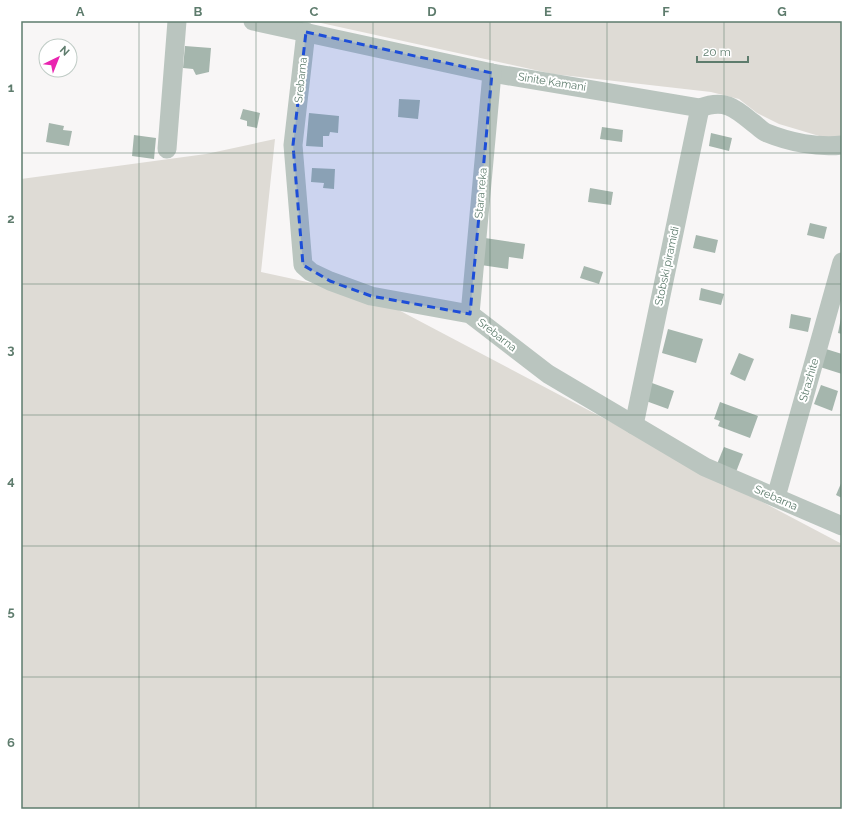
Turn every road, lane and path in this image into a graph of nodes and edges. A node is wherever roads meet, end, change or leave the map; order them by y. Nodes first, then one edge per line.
1 (177, 21) edge
2 (253, 21) edge
3 (306, 32) junction
4 (492, 73) junction
5 (700, 108) junction
6 (842, 145) edge
7 (167, 149) dead end
8 (842, 262) edge
9 (470, 314) junction
10 (634, 425) junction
11 (776, 497) junction
12 (842, 526) edge

1 - 7 street
2 - 3 street, Sinite Kamani
3 - 4 street, Sinite Kamani
3 - 9 street, Srebarna
4 - 5 street, Sinite Kamani
4 - 9 street, Stara reka
5 - 6 street, Sinite Kamani
5 - 10 street, Stobski piramidi
8 - 11 street, Strazhite
9 - 10 street, Srebarna
10 - 11 street, Srebarna
11 - 12 street, Srebarna

